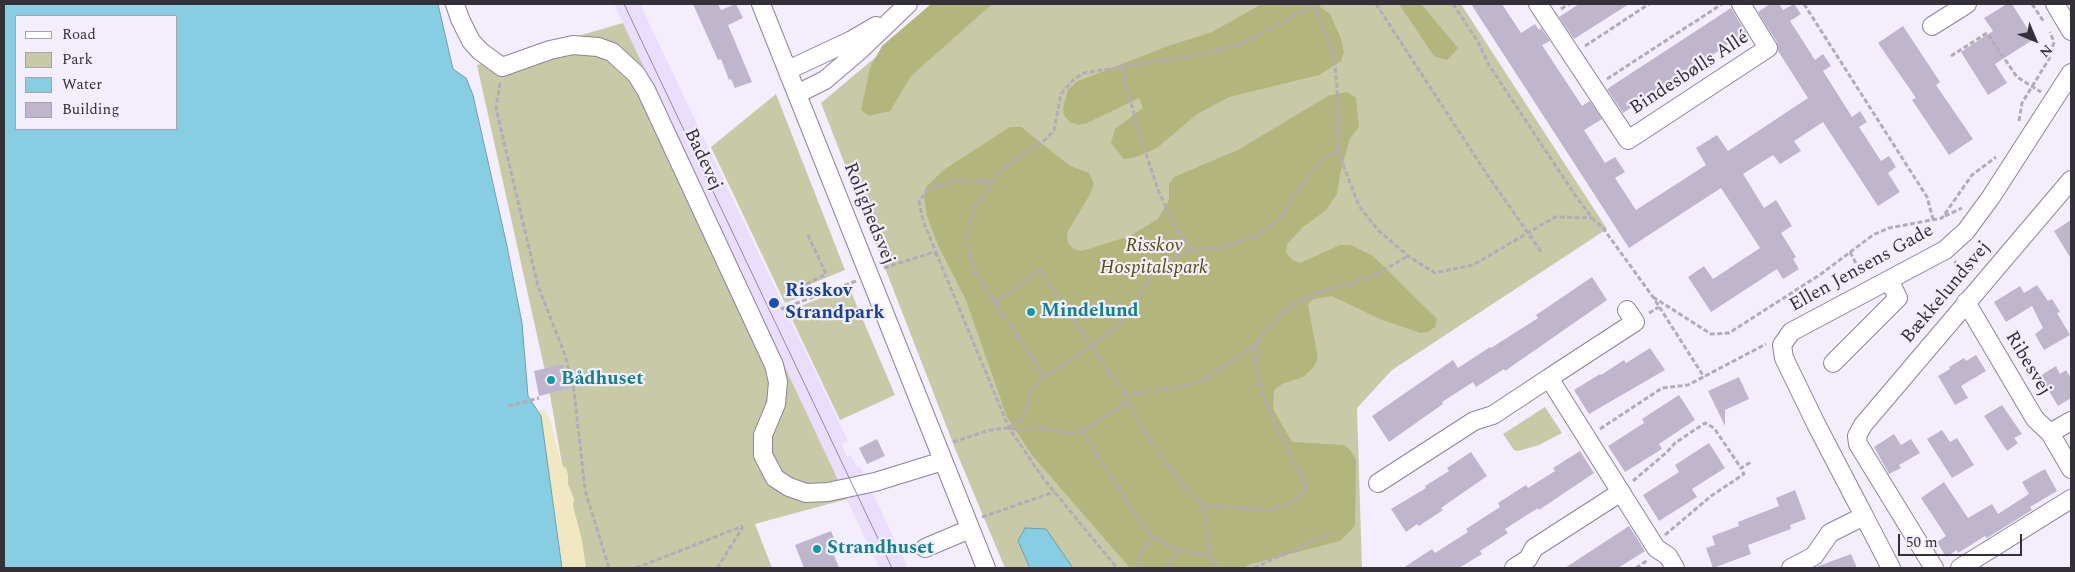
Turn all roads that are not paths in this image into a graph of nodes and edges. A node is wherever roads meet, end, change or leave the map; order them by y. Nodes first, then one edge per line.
1 (455, 4) edge
2 (761, 4) edge
3 (1538, 4) edge
4 (1741, 4) edge
5 (1967, 4) edge
6 (2055, 4) edge
7 (903, 8) edge
8 (1932, 26) dead end
9 (2070, 26) edge
10 (788, 70) junction
11 (2071, 73) edge
12 (798, 94) junction
13 (2071, 180) edge
14 (1889, 280) junction
15 (1968, 300) junction
16 (1627, 310) dead end
17 (1832, 363) dead end
18 (1549, 378) junction
19 (2071, 421) edge
20 (2050, 433) junction
21 (939, 454) junction
22 (2071, 469) edge
23 (1378, 484) dead end
24 (1621, 492) junction
25 (2071, 500) edge
26 (1864, 516) junction
27 (968, 525) junction
28 (925, 548) dead end
29 (986, 568) edge
30 (1514, 568) edge
31 (1675, 568) edge
32 (1791, 568) edge
33 (1892, 568) edge
34 (1934, 568) edge
35 (1960, 568) edge

1 - 21 street, Badevej
2 - 10 street, Rolighedsvej
3 - 4 street, Bindesbølls Allé
5 - 8 street
6 - 9 street
7 - 10 street
7 - 12 street
10 - 12 street, Rolighedsvej
11 - 14 street, Ellen Jensens Gade
12 - 21 street, Rolighedsvej
13 - 15 street, Bækkelundsvej
14 - 17 street
14 - 26 street, Ellen Jensens Gade
15 - 20 street, Ribesvej
15 - 34 street, Bækkelundsvej
16 - 18 street
18 - 23 street
18 - 24 street
19 - 20 street
20 - 22 street, Ribesvej
21 - 27 street, Rolighedsvej
24 - 30 street
24 - 31 street
25 - 35 street
26 - 32 street
26 - 33 street, Ellen Jensens Gade
27 - 28 street
27 - 29 street, Rolighedsvej

